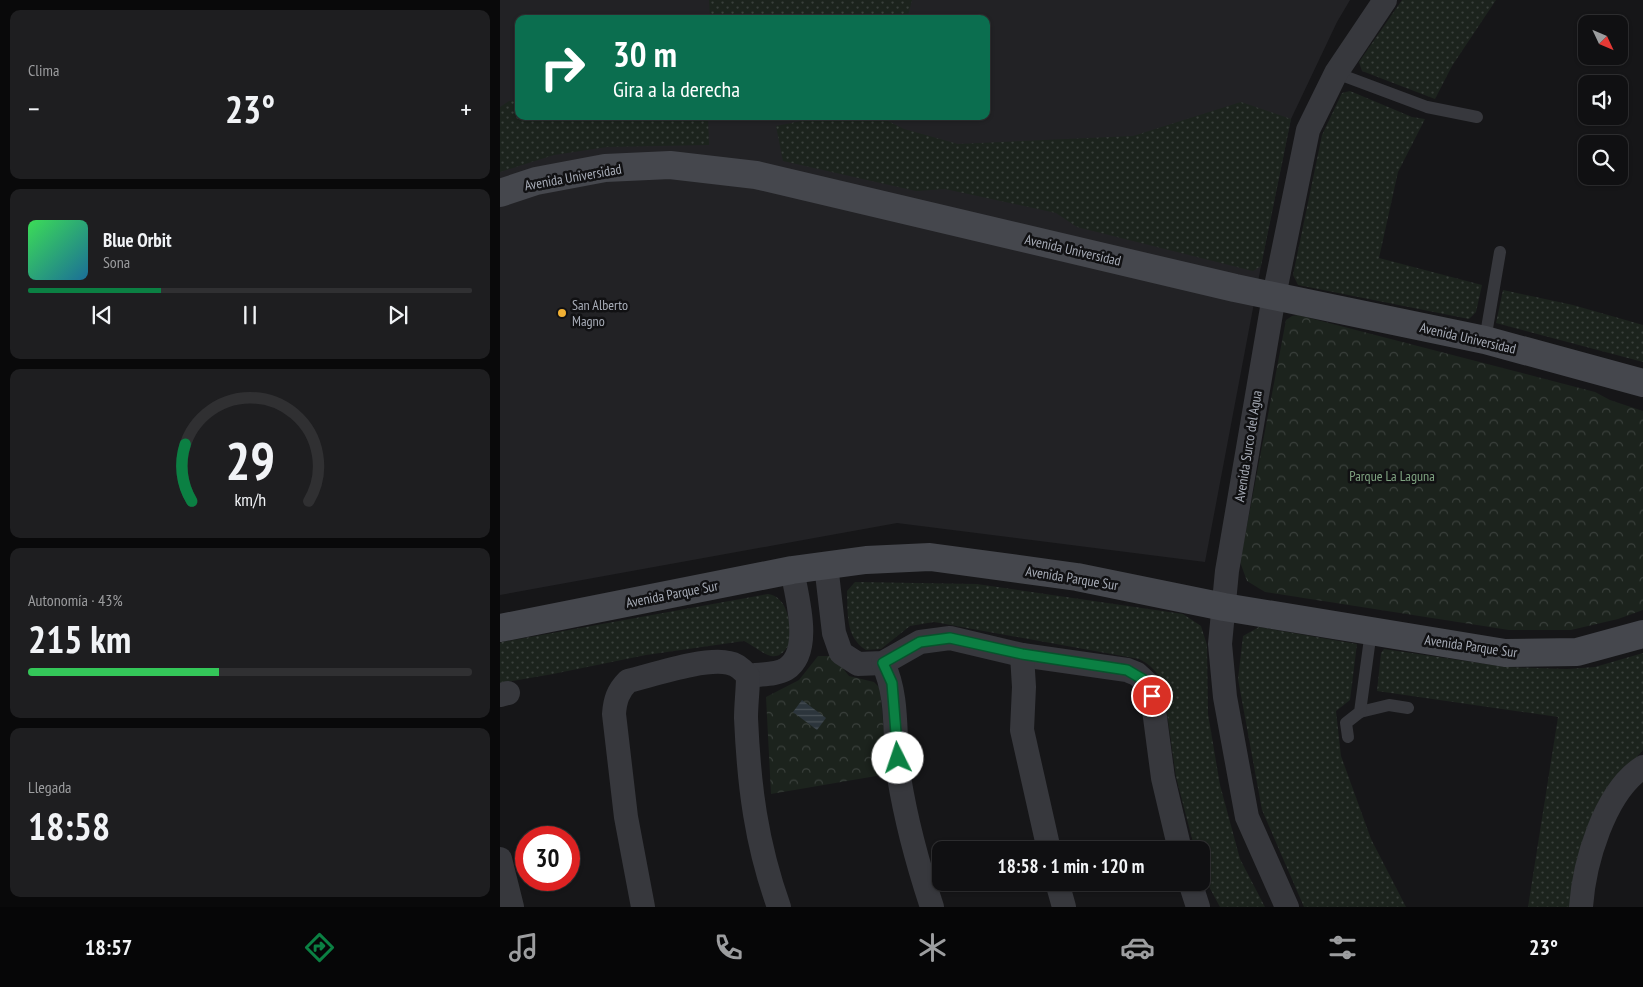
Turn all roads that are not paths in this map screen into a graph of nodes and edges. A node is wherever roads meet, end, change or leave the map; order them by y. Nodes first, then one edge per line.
1 (1385, 0) edge
2 (1336, 73) junction
3 (1477, 117) dead end
4 (500, 193) edge
5 (1500, 252) dead end
6 (1274, 296) junction
7 (1485, 340) junction
8 (1643, 383) edge
9 (826, 565) junction
10 (792, 570) junction
11 (1224, 607) junction
12 (500, 628) edge
13 (1371, 631) junction
14 (1643, 634) edge
15 (1022, 654) junction
16 (883, 663) junction
17 (748, 676) junction
18 (1408, 708) dead end
19 (1360, 712) junction
20 (1348, 737) dead end
21 (1643, 767) edge
22 (1047, 841) edge
23 (1178, 841) edge
24 (500, 859) edge
25 (1060, 891) edge
26 (1193, 891) edge
27 (512, 907) edge
28 (642, 907) edge
29 (780, 907) edge
30 (932, 907) edge
31 (1064, 907) edge
32 (1198, 907) edge
33 (1287, 907) edge
34 (1581, 907) edge

1 - 2 street, Avenida Surco del Agua
2 - 3 lane
2 - 6 street, Avenida Surco del Agua
4 - 6 street, Avenida Universidad
5 - 7 lane
6 - 7 street, Avenida Universidad
6 - 11 street, Avenida Surco del Agua
7 - 8 street, Avenida Universidad
9 - 10 street, Avenida Parque Sur
9 - 11 street, Avenida Parque Sur
9 - 16 street
10 - 12 street, Avenida Parque Sur
10 - 17 street
11 - 13 street, Avenida Parque Sur
11 - 33 street, Avenida Surco del Agua
13 - 14 street, Avenida Parque Sur
13 - 19 lane
15 - 16 street
15 - 22 street
15 - 23 street
16 - 30 street
17 - 28 street
17 - 29 street
18 - 19 lane
19 - 20 lane
21 - 34 street
24 - 27 street
25 - 31 street
26 - 32 street

